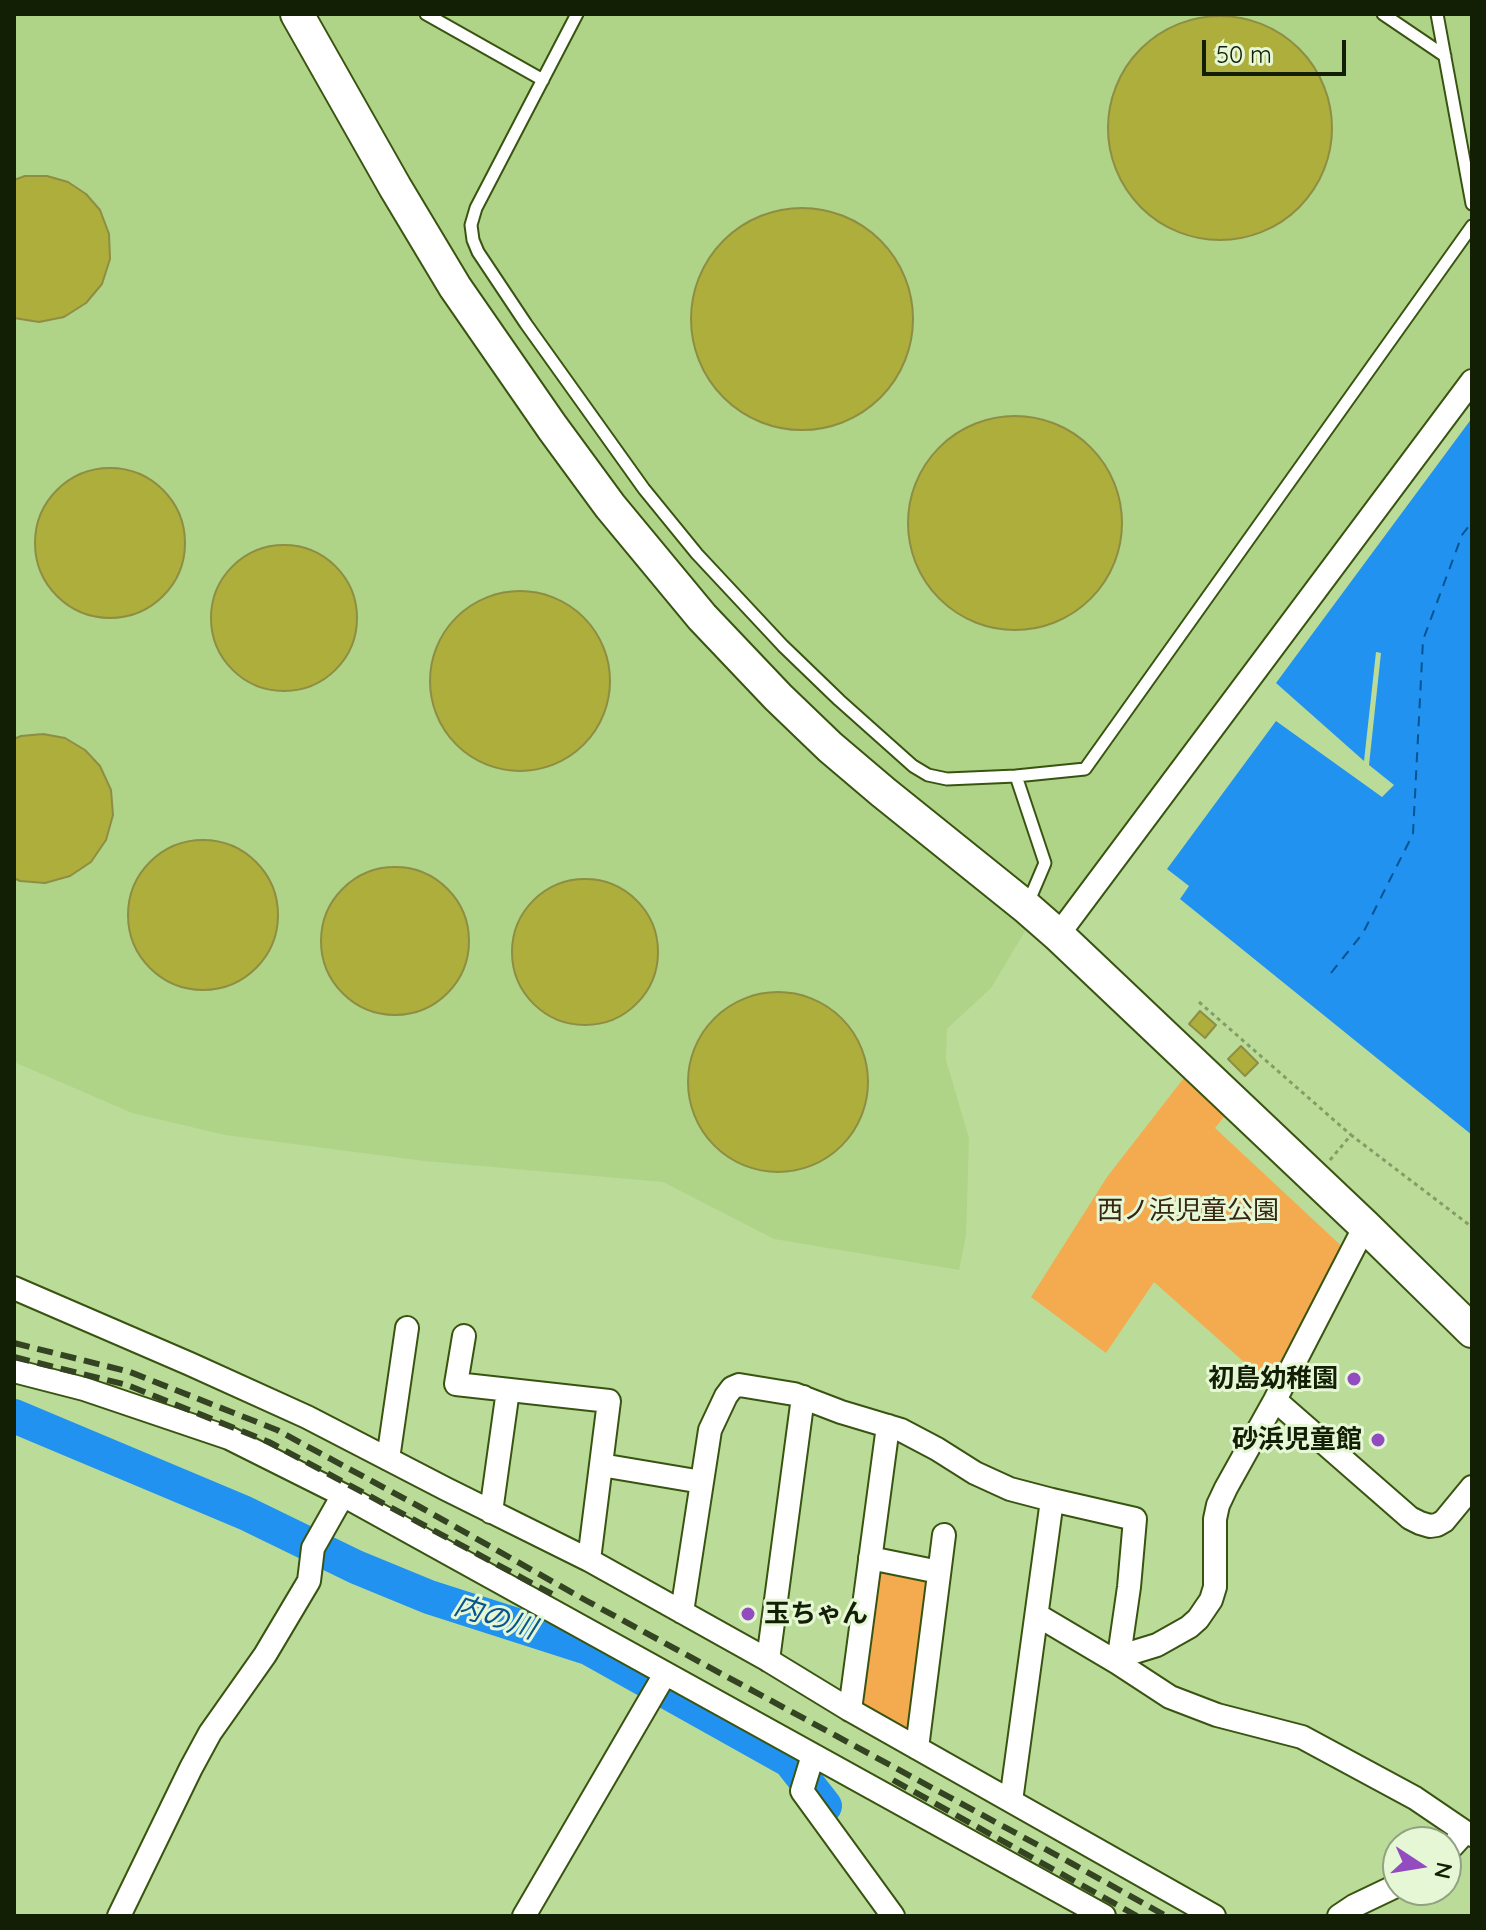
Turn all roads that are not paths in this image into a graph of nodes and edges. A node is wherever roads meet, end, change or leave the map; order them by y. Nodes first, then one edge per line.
1 (297, 14) edge
2 (426, 14) edge
3 (577, 14) edge
4 (1383, 14) edge
5 (1437, 14) edge
6 (1445, 56) junction
7 (543, 80) junction
8 (1472, 204) edge
9 (1472, 226) edge
10 (1472, 381) edge
11 (1016, 776) junction
12 (1026, 907) junction
13 (1058, 935) junction
14 (1365, 1226) junction
15 (14, 1288) edge
16 (407, 1328) dead end
17 (1472, 1331) edge
18 (464, 1336) dead end
19 (14, 1371) edge
20 (508, 1390) junction
21 (803, 1397) junction
22 (1275, 1400) junction
23 (888, 1426) junction
24 (388, 1459) junction
25 (601, 1465) junction
26 (702, 1482) junction
27 (1472, 1487) edge
28 (343, 1495) junction
29 (1052, 1500) junction
30 (491, 1512) junction
31 (944, 1535) dead end
32 (870, 1558) junction
33 (589, 1560) junction
34 (939, 1572) junction
35 (682, 1612) junction
36 (1037, 1615) junction
37 (768, 1660) junction
38 (1118, 1663) junction
39 (665, 1674) junction
40 (850, 1710) junction
41 (917, 1748) junction
42 (813, 1755) junction
43 (1011, 1801) junction
44 (1468, 1834) edge
45 (1382, 1893) edge
46 (119, 1916) edge
47 (524, 1916) edge
48 (893, 1916) edge
49 (1104, 1916) edge
50 (1214, 1916) edge
51 (1339, 1916) edge

1 - 12 street
2 - 7 lane
3 - 7 lane
4 - 6 lane
5 - 6 lane
6 - 8 lane
7 - 11 lane
9 - 11 lane
10 - 13 street
11 - 12 lane
12 - 13 street
13 - 14 street
14 - 17 street
14 - 22 street
15 - 24 street
16 - 24 street
18 - 20 street
19 - 28 street
20 - 25 street
20 - 30 street
21 - 23 street
21 - 26 street
21 - 37 street
22 - 27 street
22 - 38 street
23 - 29 street
23 - 32 street
24 - 30 street
25 - 26 street
25 - 33 street
26 - 35 street
28 - 39 street
28 - 46 street
29 - 36 street
29 - 38 street
30 - 33 street
31 - 34 street
32 - 34 street
32 - 40 street
33 - 35 street
34 - 41 street
35 - 37 street
36 - 38 street
36 - 43 street
37 - 40 street
38 - 44 street
39 - 42 street
39 - 47 street
40 - 41 street
41 - 43 street
42 - 48 street
42 - 49 street
43 - 50 street
45 - 51 street

